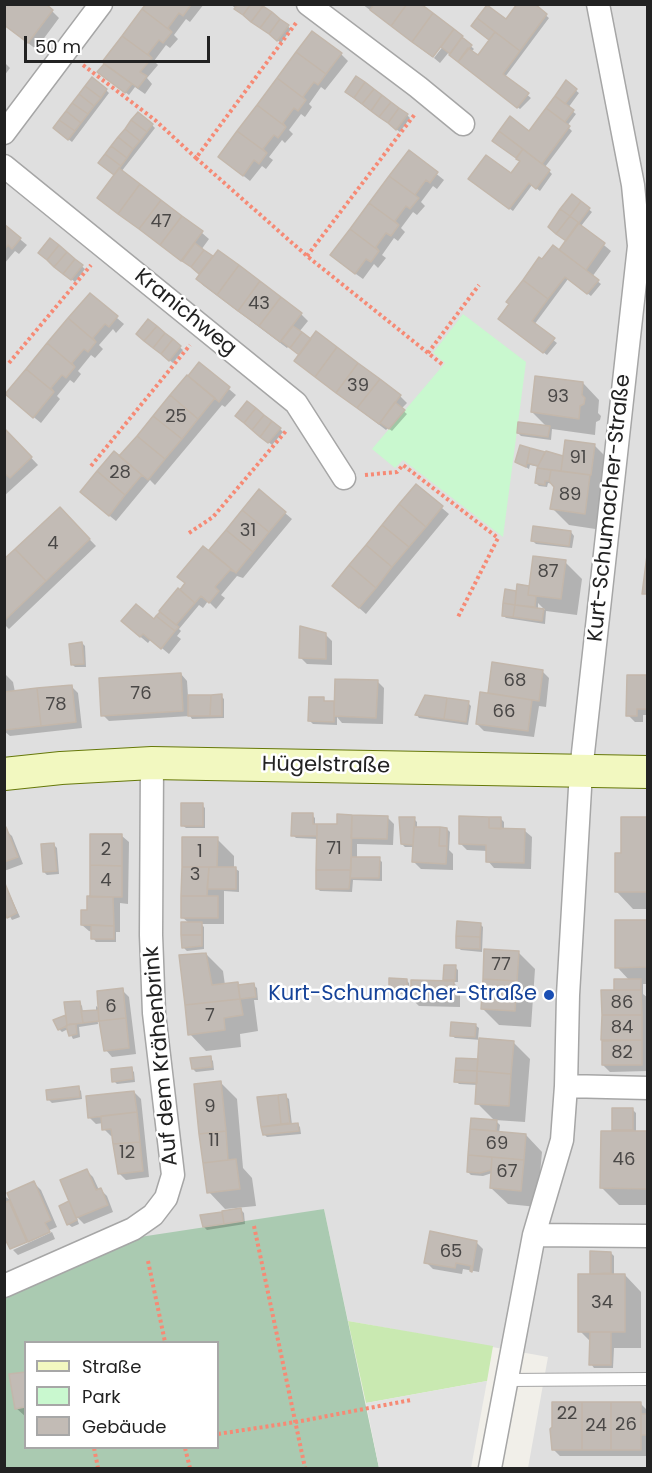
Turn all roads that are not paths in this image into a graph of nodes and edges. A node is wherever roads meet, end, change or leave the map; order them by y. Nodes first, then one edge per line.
1 (101, 4) edge
2 (598, 4) edge
3 (308, 5) edge
4 (463, 124) dead end
5 (4, 133) edge
6 (4, 166) edge
7 (643, 247) edge
8 (344, 478) road end
9 (152, 763) junction
10 (581, 771) junction
11 (648, 772) edge
12 (4, 774) edge
13 (566, 1086) junction
14 (648, 1088) edge
15 (534, 1235) junction
16 (648, 1236) edge
17 (4, 1286) edge
18 (648, 1379) edge
19 (508, 1380) junction
20 (490, 1468) edge

1 - 5 street
2 - 7 street, Kurt-Schumacher-Straße
3 - 4 street
6 - 8 street, Kranichweg
7 - 10 street, Kurt-Schumacher-Straße
9 - 10 street, Hügelstraße
9 - 12 street, Hügelstraße
9 - 17 street, Auf dem Krähenbrink
10 - 11 street, Hügelstraße
10 - 13 street, Kurt-Schumacher-Straße
13 - 14 street
13 - 15 street, Kurt-Schumacher-Straße
15 - 16 street
15 - 19 street, Kurt-Schumacher-Straße
18 - 19 lane
19 - 20 street, Kurt-Schumacher-Straße

